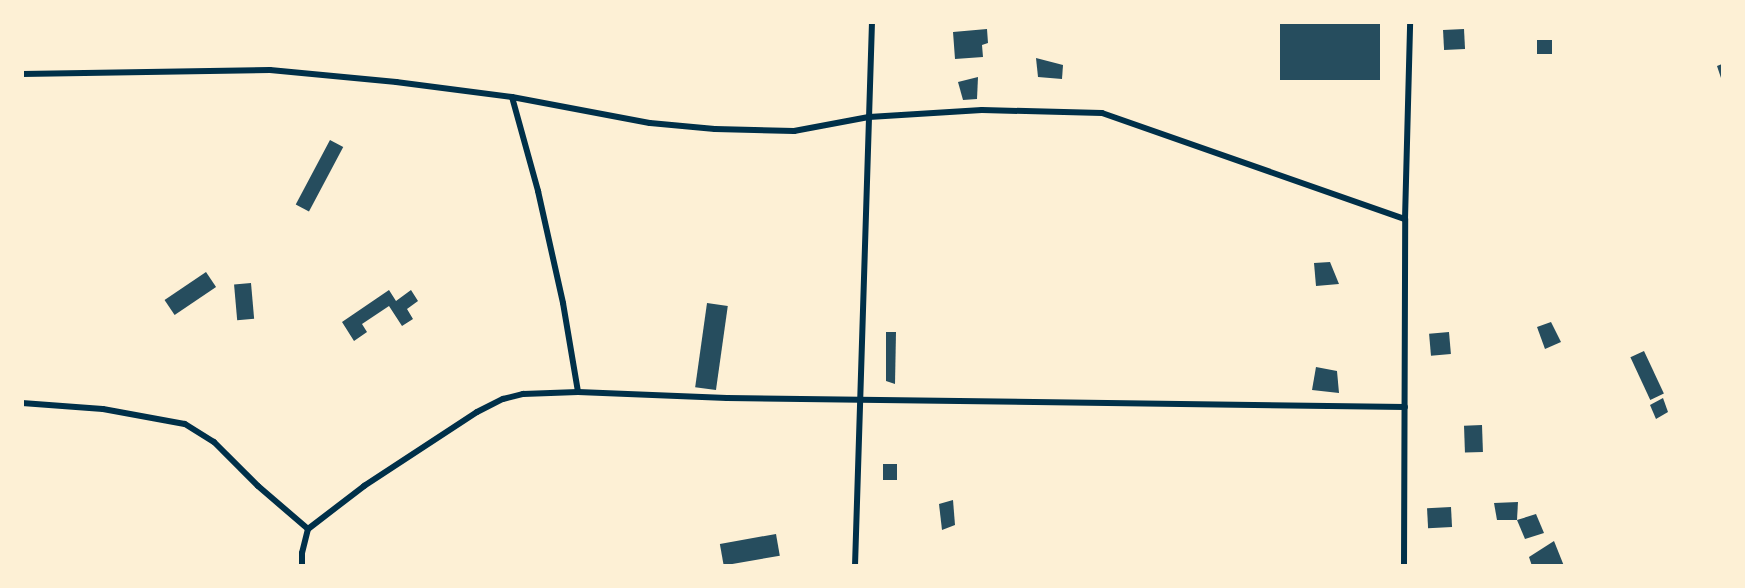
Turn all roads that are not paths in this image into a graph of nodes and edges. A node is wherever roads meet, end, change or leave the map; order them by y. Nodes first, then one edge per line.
1 (872, 22) edge
2 (1410, 22) edge
3 (22, 74) edge
4 (512, 97) junction
5 (869, 117) junction
6 (1405, 219) junction
7 (578, 392) junction
8 (860, 400) junction
9 (22, 403) edge
10 (1405, 408) junction
11 (308, 529) junction
12 (302, 566) edge
13 (855, 566) edge
14 (1404, 566) edge

1 - 5 street
2 - 6 street
3 - 4 street
4 - 5 street
4 - 7 street
5 - 6 street
5 - 8 street
6 - 10 street
7 - 8 street
7 - 11 street
8 - 10 street
8 - 13 street
9 - 11 street
10 - 14 street
11 - 12 street

